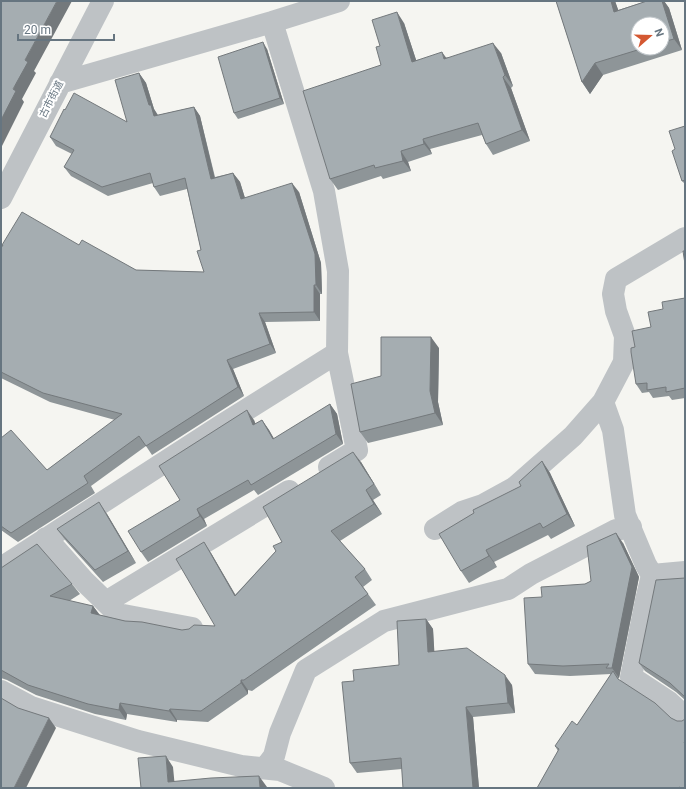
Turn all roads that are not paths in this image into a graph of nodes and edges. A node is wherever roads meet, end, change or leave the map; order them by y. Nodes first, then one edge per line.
1 (103, 1) edge
2 (340, 1) edge
3 (272, 22) junction
4 (60, 83) junction
5 (1, 198) edge
6 (685, 238) edge
7 (337, 352) junction
8 (603, 402) junction
9 (631, 526) junction
10 (436, 529) dead end
11 (46, 538) junction
12 (1, 568) edge
13 (685, 572) edge
14 (652, 575) junction
15 (106, 602) junction
16 (192, 628) edge
17 (1, 691) edge
18 (685, 718) edge
19 (265, 768) junction
20 (324, 788) edge

1 - 4 street, 古市街道
2 - 3 street
3 - 4 street
3 - 7 street
4 - 5 street, 古市街道
6 - 8 street
7 - 11 street
7 - 15 street
8 - 9 street
8 - 10 street
9 - 14 street
9 - 19 street
11 - 12 street
11 - 15 street
13 - 14 street
14 - 18 street
15 - 16 street
17 - 19 street
19 - 20 street

